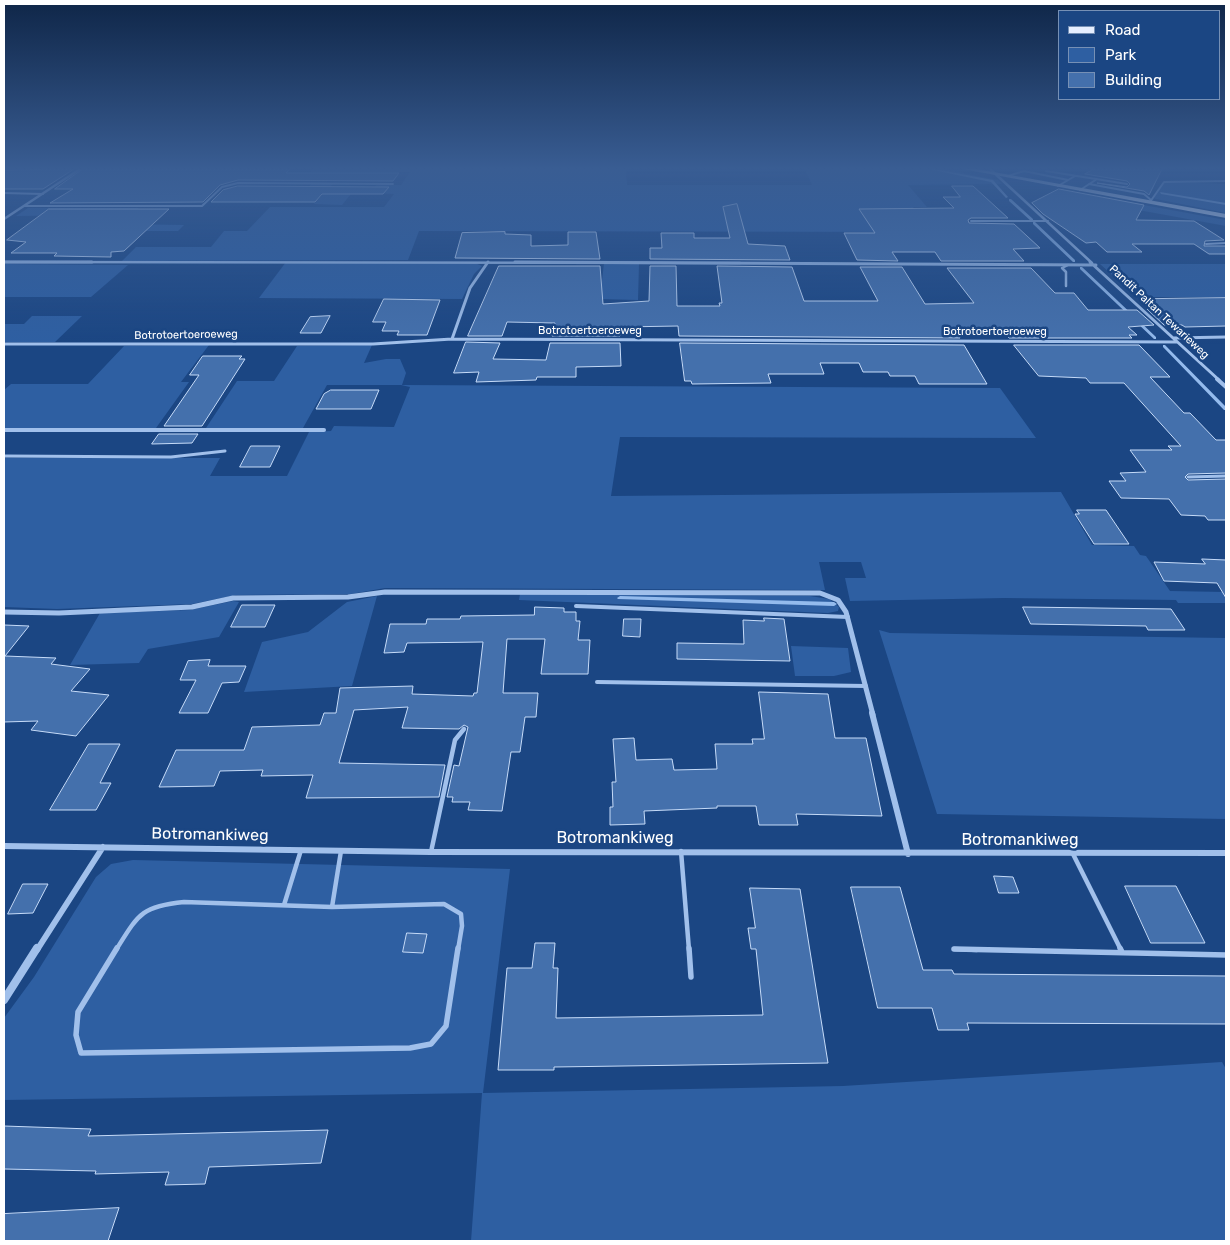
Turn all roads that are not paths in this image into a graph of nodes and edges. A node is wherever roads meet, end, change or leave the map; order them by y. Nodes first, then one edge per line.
1 (1055, 227) edge
2 (1206, 244) dead end
3 (1226, 244) edge
4 (4, 262) edge
5 (488, 262) junction
6 (1068, 264) junction
7 (1096, 265) junction
8 (1066, 286) dead end
9 (1173, 338) junction
10 (1226, 338) edge
11 (452, 339) junction
12 (1177, 342) junction
13 (4, 344) edge
14 (1226, 387) edge
15 (4, 430) edge
16 (324, 430) dead end
17 (225, 451) dead end
18 (4, 456) edge
19 (1226, 476) edge
20 (1188, 477) dead end
21 (576, 606) dead end
22 (4, 612) edge
23 (848, 617) junction
24 (597, 682) dead end
25 (866, 686) junction
26 (464, 730) dead end
27 (4, 846) edge
28 (103, 847) junction
29 (301, 850) junction
30 (341, 851) junction
31 (682, 851) junction
32 (431, 852) junction
33 (1226, 853) edge
34 (908, 854) junction
35 (1073, 854) junction
36 (284, 905) junction
37 (332, 907) junction
38 (954, 949) dead end
39 (1122, 952) junction
40 (1226, 955) edge
41 (691, 977) dead end
42 (4, 1000) edge

1 - 7 street, Pandit Paltan Tewarieweg
2 - 3 lane
4 - 5 street
5 - 6 street
5 - 11 street
6 - 7 street
6 - 8 lane
7 - 9 street, Pandit Paltan Tewarieweg
9 - 10 street
9 - 12 street, Pandit Paltan Tewarieweg
11 - 12 street, Botrotoertoeroeweg
11 - 13 street, Botrotoertoeroeweg
12 - 14 street, Pandit Paltan Tewarieweg
15 - 16 street
17 - 18 lane
19 - 20 lane
21 - 23 lane
22 - 23 street
23 - 25 street
24 - 25 lane
25 - 34 street
26 - 32 lane
27 - 28 street, Botromankiweg
28 - 29 street, Botromankiweg
28 - 42 street
29 - 30 street, Botromankiweg
29 - 36 lane
30 - 32 street, Botromankiweg
30 - 37 lane
31 - 32 street, Botromankiweg
31 - 34 street, Botromankiweg
31 - 41 lane
33 - 35 street, Botromankiweg
34 - 35 street, Botromankiweg
35 - 39 lane
36 - 37 lane
36 - 37 lane
38 - 39 lane
39 - 40 lane

